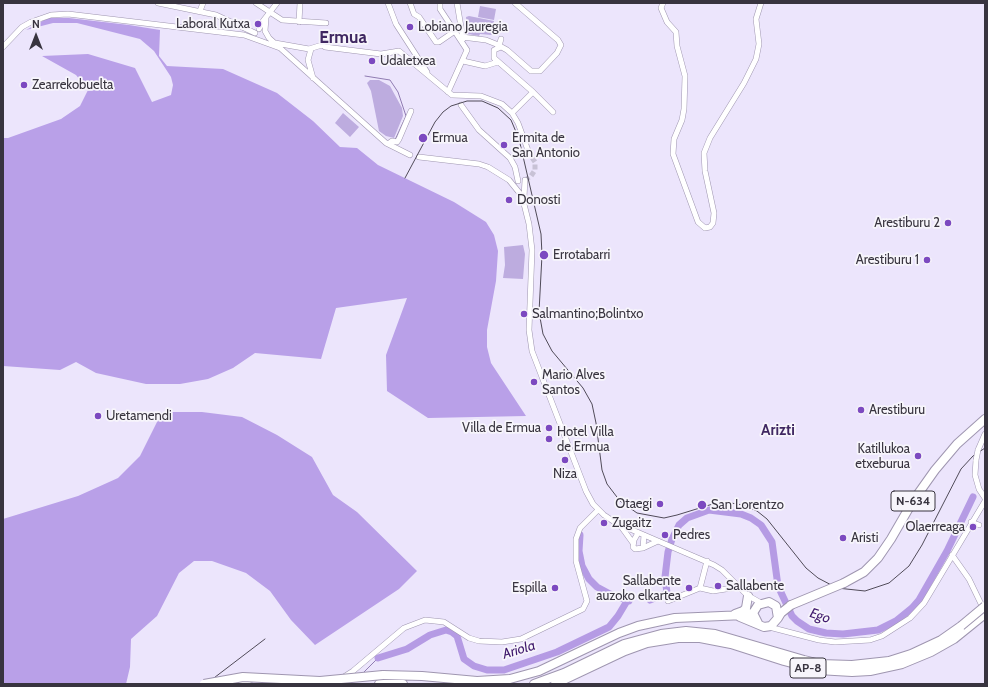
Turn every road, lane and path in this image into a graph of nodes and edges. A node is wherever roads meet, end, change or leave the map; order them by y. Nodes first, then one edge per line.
1 (158, 3) edge
2 (203, 3) edge
3 (256, 3) edge
4 (277, 3) edge
5 (300, 3) edge
6 (388, 3) edge
7 (410, 3) edge
8 (440, 3) edge
9 (457, 3) edge
10 (514, 3) edge
11 (662, 3) edge
12 (761, 3) edge
13 (200, 11) junction
14 (271, 12) junction
15 (299, 22) junction
16 (326, 23) dead end
17 (455, 31) junction
18 (259, 33) junction
19 (461, 37) junction
20 (500, 39) dead end
21 (275, 43) junction
22 (500, 46) junction
23 (3, 47) edge
24 (280, 48) junction
25 (312, 49) junction
26 (463, 61) junction
27 (498, 62) junction
28 (427, 73) junction
29 (316, 81) junction
30 (448, 92) junction
31 (533, 92) junction
32 (461, 105) dead end
33 (411, 111) dead end
34 (553, 112) dead end
35 (512, 113) junction
36 (388, 144) junction
37 (529, 153) tunnel mouth
38 (410, 155) dead end
39 (419, 157) dead end
40 (509, 180) junction
41 (518, 181) junction
42 (525, 181) junction
43 (525, 204) junction
44 (985, 419) edge
45 (985, 434) edge
46 (984, 439) edge
47 (984, 501) edge
48 (598, 510) junction
49 (971, 522) junction
50 (620, 524) junction
51 (979, 525) dead end
52 (638, 533) junction
53 (644, 535) junction
54 (658, 541) junction
55 (633, 544) junction
56 (642, 548) junction
57 (952, 555) junction
58 (706, 561) junction
59 (739, 587) junction
60 (700, 588) junction
61 (747, 596) junction
62 (668, 601) dead end
63 (761, 603) junction
64 (773, 604) junction
65 (985, 606) edge
66 (786, 607) junction
67 (754, 612) junction
68 (985, 614) edge
69 (724, 615) junction
70 (736, 616) junction
71 (778, 619) junction
72 (758, 623) junction
73 (768, 627) junction
74 (963, 628) junction
75 (784, 630) junction
76 (624, 648) junction
77 (204, 684) edge
78 (241, 684) edge
79 (274, 684) edge
80 (328, 684) edge
81 (379, 684) edge
82 (403, 684) edge
83 (534, 684) edge
84 (555, 684) edge

1 - 13 street
2 - 13 street
3 - 14 street
4 - 14 street
5 - 15 street
6 - 28 street
7 - 17 street
8 - 17 street
9 - 19 street
10 - 22 street
11 - 12 street
13 - 18 street
14 - 15 street
14 - 18 street
15 - 16 street
17 - 19 street
18 - 21 street
18 - 23 street
18 - 24 street
19 - 22 street
19 - 26 street
20 - 22 street
21 - 24 street
21 - 25 street
22 - 27 street
24 - 29 street
25 - 28 street
25 - 29 street
26 - 27 street
26 - 30 street
27 - 31 street
28 - 30 street
29 - 36 street
30 - 35 street
31 - 34 street
31 - 35 street
32 - 41 street
33 - 36 street
35 - 37 street
36 - 38 street
39 - 40 street
40 - 41 street
40 - 42 street
40 - 43 street
41 - 42 street
42 - 43 street
43 - 48 street
44 - 66 highway, N-634, bridge
45 - 46 street
46 - 47 street, bridge
47 - 49 street
48 - 50 street
48 - 80 street
49 - 51 street
49 - 57 street
50 - 52 street
50 - 55 street
52 - 53 street
52 - 55 street
53 - 54 street
53 - 56 street
54 - 56 street
54 - 58 street
55 - 56 street
57 - 68 street
57 - 75 street
58 - 59 street
58 - 60 street
59 - 60 street
59 - 61 street
60 - 62 street
61 - 63 street
61 - 67 street
61 - 69 highway
63 - 64 highway
63 - 67 highway
64 - 66 highway
64 - 71 highway
65 - 74 highway, AP-8, bridge
66 - 71 highway
67 - 70 highway
67 - 72 highway
68 - 74 highway, AP-8
69 - 70 highway
69 - 77 highway, bridge
70 - 72 highway
71 - 73 highway
71 - 75 street
72 - 73 highway
73 - 75 street
74 - 76 highway, AP-8
76 - 83 highway, AP-8
76 - 84 highway, AP-8
78 - 79 street
81 - 82 highway

